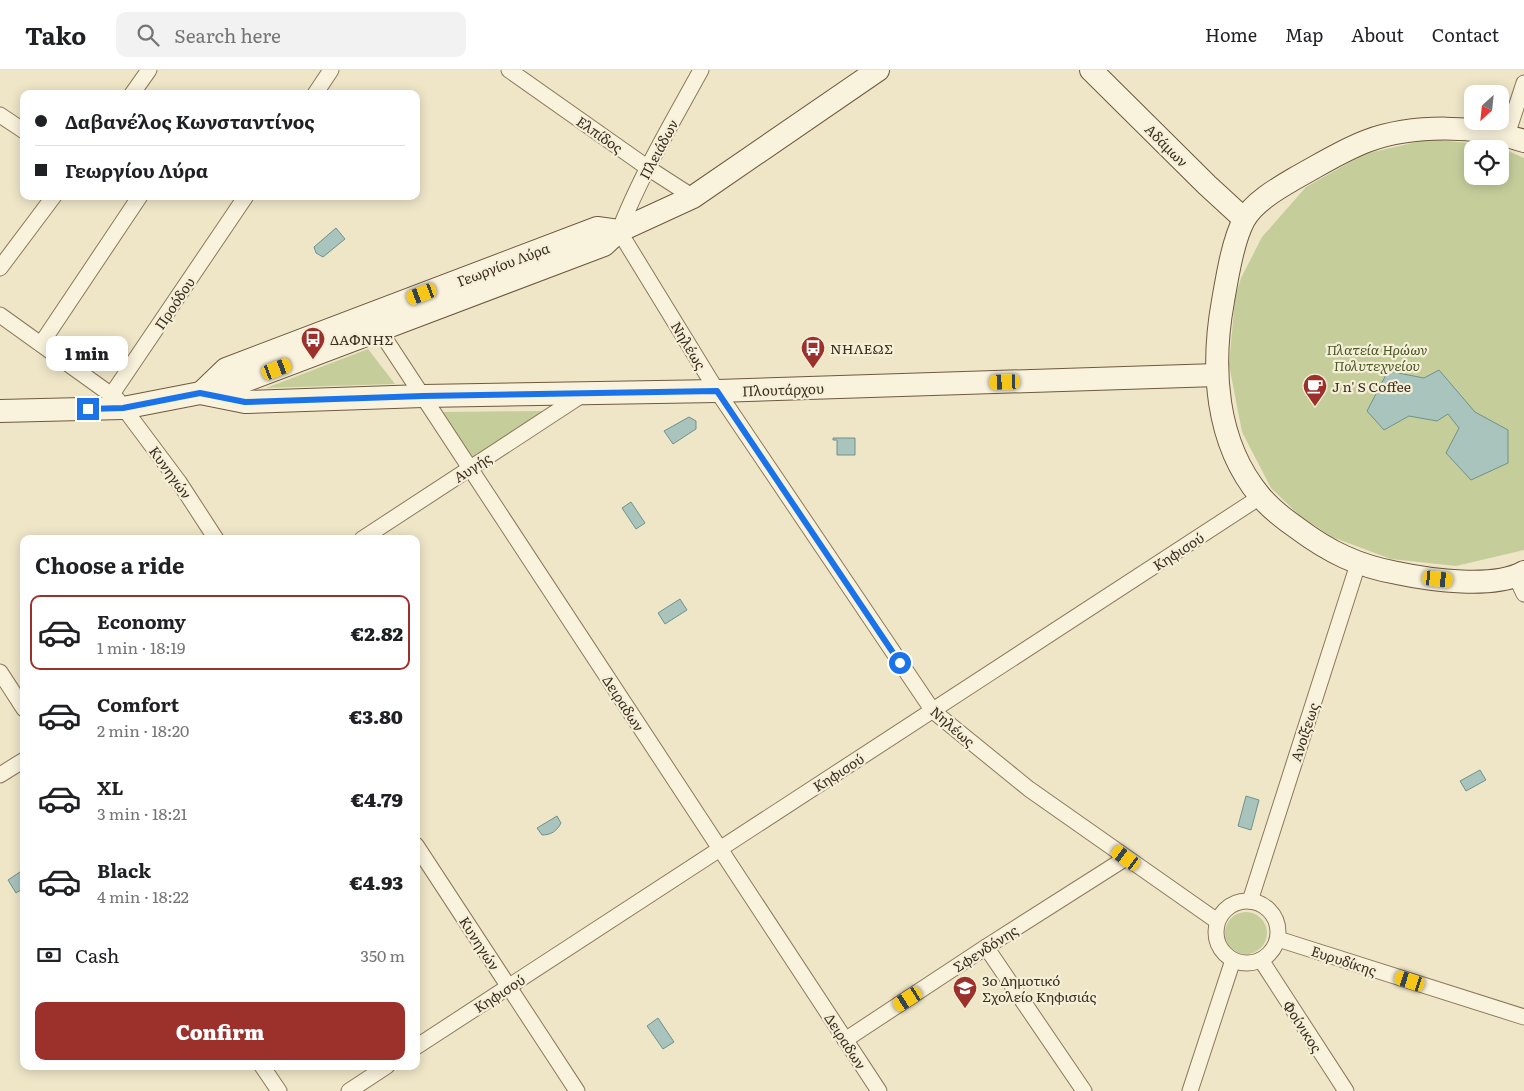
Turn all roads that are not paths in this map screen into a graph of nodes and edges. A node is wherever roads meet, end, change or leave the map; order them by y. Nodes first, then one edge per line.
1 (149, 70) edge
2 (331, 70) edge
3 (509, 70) edge
4 (701, 70) edge
5 (878, 70) edge
6 (1090, 70) edge
7 (1524, 82) edge
8 (135, 90) edge
9 (318, 90) edge
10 (0, 114) edge
11 (20, 128) edge
12 (1515, 138) edge
13 (648, 168) junction
14 (693, 197) junction
15 (51, 200) edge
16 (137, 200) edge
17 (243, 200) edge
18 (1244, 219) junction
19 (619, 231) junction
20 (0, 268) edge
21 (0, 315) edge
22 (374, 322) junction
23 (40, 344) junction
24 (1217, 374) junction
25 (717, 391) junction
26 (200, 393) junction
27 (582, 395) junction
28 (423, 396) junction
29 (117, 401) junction
30 (0, 411) edge
31 (470, 468) junction
32 (1260, 497) junction
33 (213, 535) edge
34 (368, 535) edge
35 (1358, 564) junction
36 (1521, 581) edge
37 (0, 672) edge
38 (20, 703) edge
39 (933, 710) junction
40 (20, 762) edge
41 (0, 775) edge
42 (720, 849) junction
43 (420, 851) edge
44 (1126, 858) junction
45 (1250, 900) junction
46 (1217, 921) junction
47 (1278, 940) junction
48 (986, 947) junction
49 (1233, 960) junction
50 (1261, 960) junction
51 (509, 987) junction
52 (1524, 1017) edge
53 (845, 1040) junction
54 (420, 1044) edge
55 (265, 1070) edge
56 (381, 1070) edge
57 (279, 1091) edge
58 (349, 1091) edge
59 (577, 1091) edge
60 (879, 1091) edge
61 (1084, 1091) edge
62 (1190, 1091) edge
63 (1346, 1091) edge

1 - 8 street
2 - 9 street
3 - 13 street, Ελπίδος
4 - 13 street, Πλειάδων
5 - 14 street, Γεωργίου Λύρα
6 - 18 street, Αδάμων
7 - 12 street
10 - 11 street
12 - 18 street
13 - 14 street, Ελπίδος
13 - 19 street, Πλειάδων
14 - 19 street, Γεωργίου Λύρα
15 - 20 street
16 - 23 street
17 - 29 street, Προόδου
18 - 24 street
19 - 22 street, Γεωργίου Λύρα
19 - 25 street, Νηλέως
21 - 23 street, Κυνηγών
22 - 26 street, Γεωργίου Λύρα
22 - 28 street, Δειραδων
23 - 29 street, Κυνηγών
24 - 25 street, Πλουτάρχου
24 - 32 street
25 - 27 street, Πλουτάρχου
25 - 39 street, Νηλέως
26 - 28 street, Πλουτάρχου
26 - 29 street
27 - 28 street, Πλουτάρχου
27 - 31 street, Αυγής
28 - 31 street, Δειραδων
29 - 30 street
29 - 33 street, Κυνηγών
31 - 34 street, Αυγής
31 - 42 street, Δειραδων
32 - 35 street
32 - 39 street, Κηφισού
35 - 36 street
35 - 45 street, Ανοίξεως
37 - 38 street
39 - 42 street, Κηφισού
39 - 44 street, Νηλέως
40 - 41 street
42 - 51 street, Κηφισού
42 - 53 street, Δειραδων
43 - 51 street, Κυνηγών
44 - 46 street, Νηλέως
44 - 48 street, Σφενδόνης
45 - 46 street
45 - 47 street
46 - 49 street
47 - 50 street
47 - 52 street, Ευρυδίκης
48 - 53 street, Σφενδόνης
48 - 61 street
49 - 50 street
49 - 62 street
50 - 63 street, Φοίνικος
51 - 54 street, Κηφισού
51 - 59 street, Κυνηγών
53 - 60 street, Δειραδων
55 - 57 street
56 - 58 street

